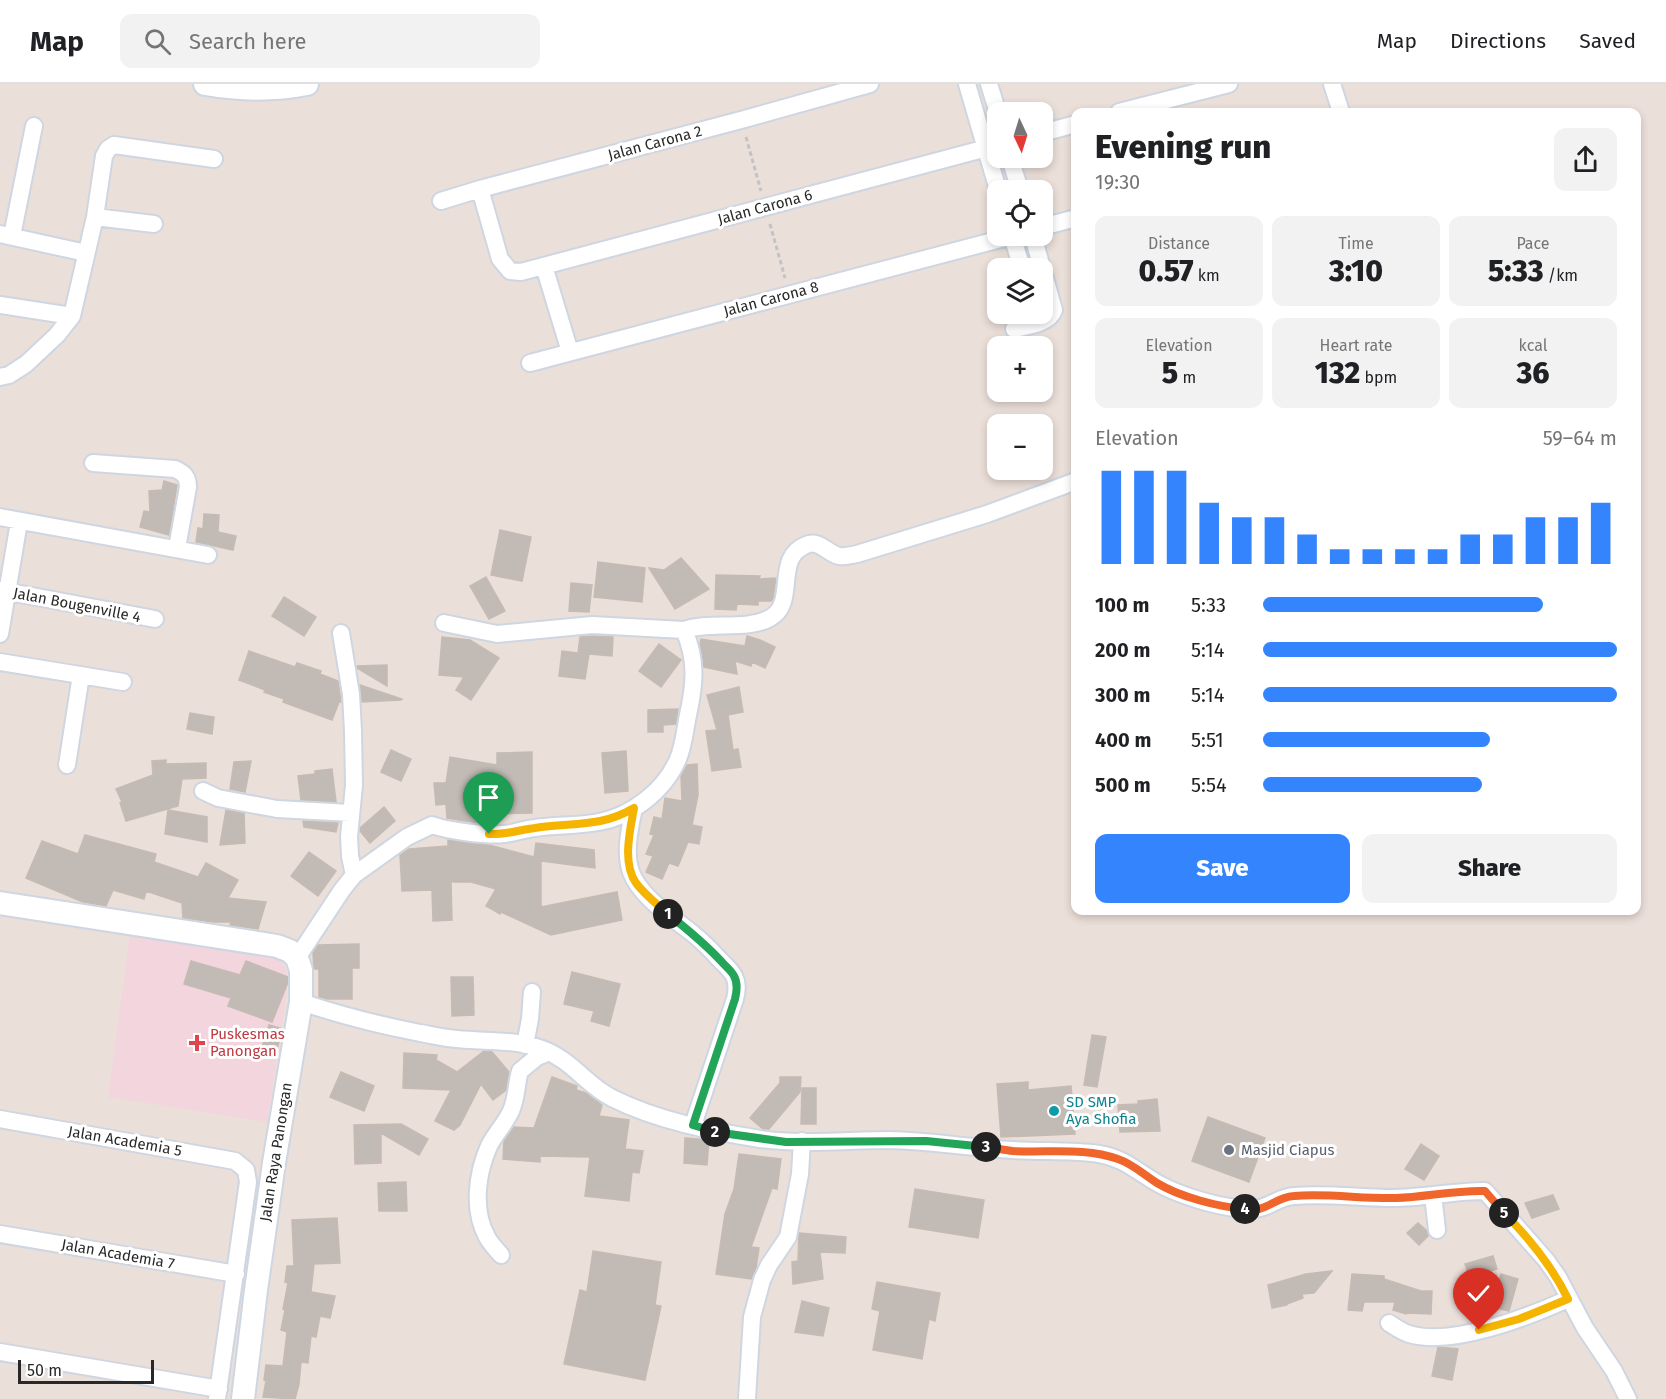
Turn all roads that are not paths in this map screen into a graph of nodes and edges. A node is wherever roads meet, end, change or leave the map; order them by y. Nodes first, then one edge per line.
1 (205, 84) edge
2 (307, 84) edge
3 (870, 84) edge
4 (967, 84) edge
5 (989, 84) edge
6 (1229, 84) edge
7 (1332, 84) edge
8 (995, 102) edge
9 (1135, 108) edge
10 (1340, 108) edge
11 (1071, 125) edge
12 (34, 126) dead end
13 (1053, 130) edge
14 (987, 136) edge
15 (987, 147) edge
16 (214, 159) dead end
17 (480, 189) junction
18 (441, 201) dead end
19 (95, 217) junction
20 (1071, 219) edge
21 (154, 224) dead end
22 (1053, 224) edge
23 (6, 235) edge
24 (987, 243) edge
25 (86, 253) junction
26 (544, 266) junction
27 (0, 305) edge
28 (72, 316) junction
29 (1024, 324) edge
30 (1014, 329) dead end
31 (570, 352) junction
32 (530, 363) dead end
33 (0, 377) edge
34 (93, 463) dead end
35 (1071, 483) edge
36 (0, 517) edge
37 (19, 522) junction
38 (177, 548) junction
39 (208, 555) dead end
40 (3, 590) edge
41 (155, 619) dead end
42 (444, 623) dead end
43 (684, 630) junction
44 (341, 633) dead end
45 (0, 634) edge
46 (0, 662) edge
47 (81, 675) junction
48 (123, 682) dead end
49 (67, 765) dead end
50 (203, 790) dead end
51 (634, 808) junction
52 (351, 813) junction
53 (354, 874) junction
54 (0, 903) edge
55 (297, 958) junction
56 (532, 992) dead end
57 (301, 1002) junction
58 (525, 1045) junction
59 (549, 1052) junction
60 (0, 1119) edge
61 (693, 1125) junction
62 (802, 1142) junction
63 (1433, 1196) junction
64 (1437, 1230) dead end
65 (0, 1234) edge
66 (501, 1255) dead end
67 (236, 1274) junction
68 (1568, 1299) junction
69 (1389, 1323) dead end
70 (0, 1352) edge
71 (218, 1394) edge
72 (243, 1399) edge
73 (747, 1399) edge
74 (1628, 1399) edge

1 - 2 street
3 - 17 street, Jalan Carona 2
4 - 14 street
5 - 8 street
6 - 9 street
7 - 10 street
11 - 13 street
12 - 23 street
15 - 26 street, Jalan Carona 6
16 - 19 street
17 - 18 street, Jalan Carona 2
17 - 26 street, Jalan Carona 6
19 - 21 street
19 - 25 street
20 - 22 street
23 - 25 street
24 - 31 street, Jalan Carona 8
25 - 28 street
26 - 31 street
27 - 28 street
28 - 33 street
29 - 30 street
31 - 32 street, Jalan Carona 8
34 - 38 street
35 - 43 street
36 - 37 street
37 - 38 street
37 - 40 street
38 - 39 street
40 - 41 street, Jalan Bougenville 4
40 - 45 street
42 - 43 street
43 - 51 street
44 - 52 street
46 - 47 street
47 - 48 street
47 - 49 street
50 - 52 street
51 - 53 street
51 - 61 street
52 - 53 street
53 - 55 street
54 - 55 street
55 - 57 street, Jalan Raya Panongan
56 - 58 street
57 - 58 street
57 - 72 street, Jalan Raya Panongan
58 - 59 street
59 - 61 street
59 - 66 street
60 - 67 street, Jalan Academia 5
61 - 62 street
62 - 63 street
62 - 73 street
63 - 64 street
63 - 68 street
65 - 67 street, Jalan Academia 7
67 - 71 street
68 - 69 street
68 - 74 street
70 - 71 street

